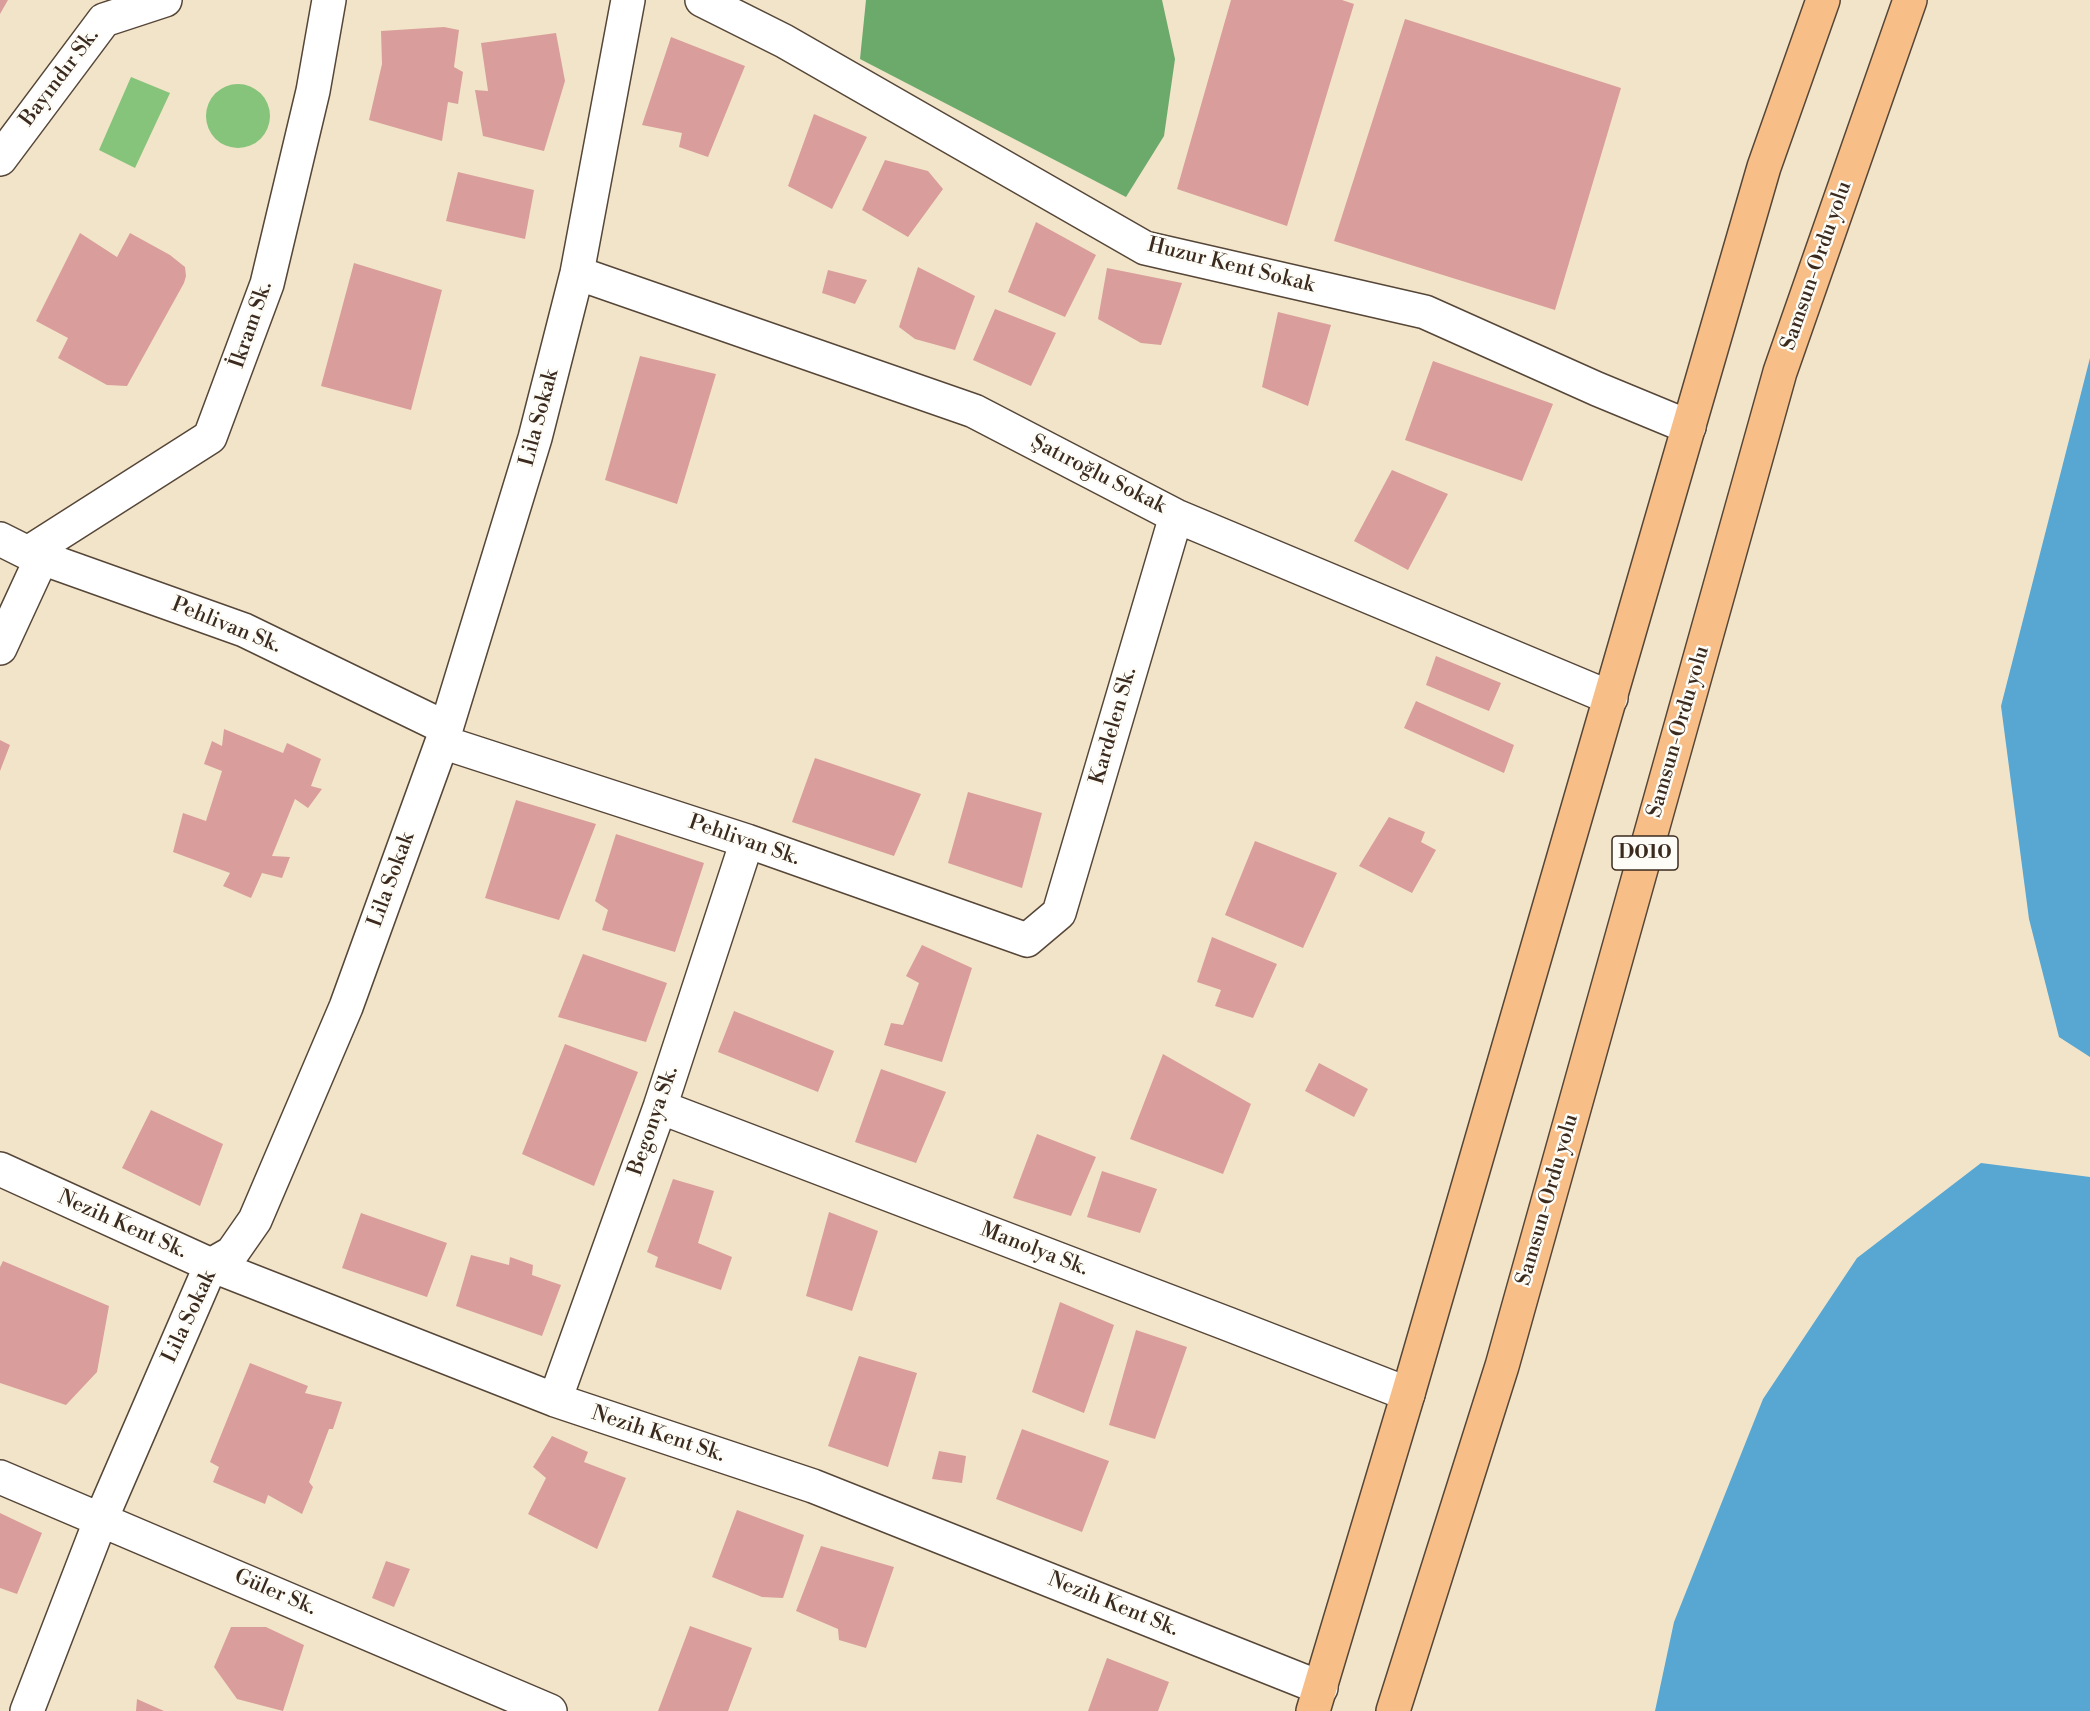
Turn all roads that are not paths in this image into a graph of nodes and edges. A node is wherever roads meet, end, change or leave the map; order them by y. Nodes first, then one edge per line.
1 (165, 0) edge
2 (329, 0) edge
3 (628, 0) edge
4 (702, 0) edge
5 (1823, 0) edge
6 (1910, 0) edge
7 (0, 159) edge
8 (577, 273) junction
9 (1689, 427) junction
10 (1176, 516) junction
11 (23, 550) edge
12 (0, 648) edge
13 (1611, 698) junction
14 (444, 735) junction
15 (747, 841) junction
16 (1042, 928) joint
17 (660, 1107) junction
18 (0, 1169) edge
19 (212, 1265) junction
20 (1408, 1394) junction
21 (555, 1400) junction
22 (0, 1477) edge
23 (100, 1519) junction
24 (1317, 1699) edge
25 (27, 1711) edge
26 (550, 1711) edge
27 (1393, 1711) edge

1 - 7 street, Bayındır Sk.
2 - 11 street, İkram Sk.
3 - 8 street, Lila Sokak
4 - 9 street, Huzur Kent Sokak
5 - 9 highway
6 - 27 highway, Samsun-Ordu yolu / D010
8 - 10 street, Şatıroğlu Sokak
8 - 14 street, Lila Sokak
9 - 13 highway
10 - 13 street, Şatıroğlu Sokak
10 - 16 street, Kardelen Sk.
11 - 12 street
11 - 14 street, Pehlivan Sk.
13 - 20 highway
14 - 15 street, Pehlivan Sk.
14 - 19 street, Lila Sokak
15 - 16 street, Pehlivan Sk.
15 - 17 street, Begonya Sk.
17 - 20 street, Manolya Sk.
17 - 21 street, Begonya Sk.
18 - 19 street, Nezih Kent Sk.
19 - 21 street, Nezih Kent Sk.
19 - 23 street, Lila Sokak
20 - 24 highway
21 - 24 street, Nezih Kent Sk.
22 - 23 street, Güler Sk.
23 - 25 street, Lila Sokak
23 - 26 street, Güler Sk.

